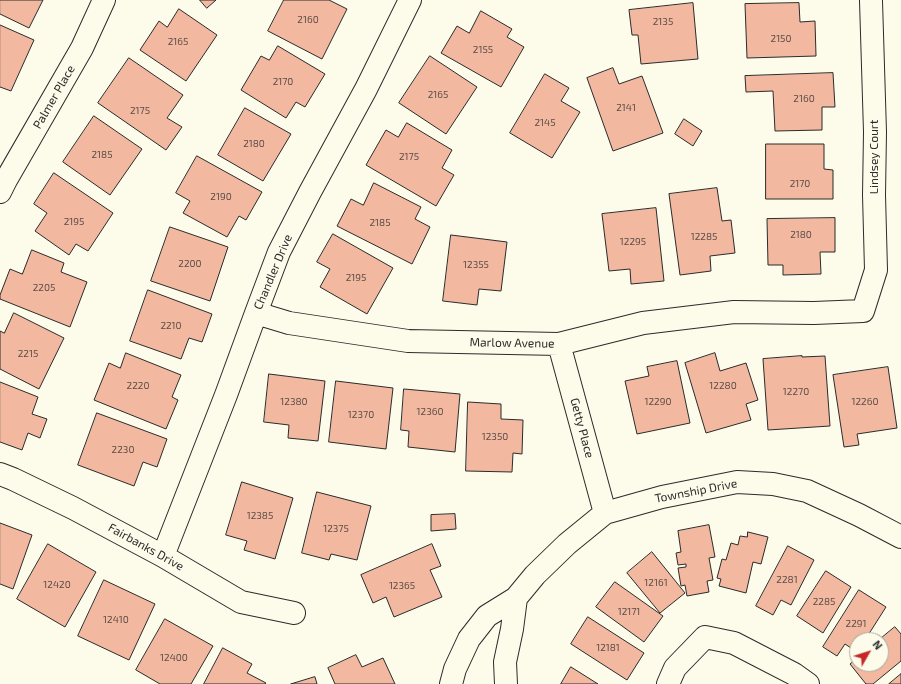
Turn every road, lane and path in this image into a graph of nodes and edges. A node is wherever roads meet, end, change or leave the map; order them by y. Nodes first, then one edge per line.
1 (104, 0) edge
2 (410, 0) edge
3 (871, 1) dead end
4 (0, 192) edge
5 (863, 311) joint
6 (256, 313) junction
7 (559, 344) junction
8 (0, 474) edge
9 (605, 513) junction
10 (901, 537) edge
11 (163, 556) junction
12 (516, 598) junction
13 (294, 614) dead end
14 (502, 680) edge
15 (451, 684) edge
16 (668, 684) edge
17 (808, 684) edge

1 - 4 street, Palmer Place
2 - 6 street, Chandler Drive
3 - 5 street, Lindsey Court
5 - 7 street, Marlow Avenue
6 - 7 street, Marlow Avenue
6 - 11 street, Chandler Drive
7 - 9 street, Getty Place
8 - 11 street, Fairbanks Drive
9 - 10 street, Township Drive
9 - 12 street, Township Drive
11 - 13 street, Fairbanks Drive
12 - 14 street
12 - 15 street, Township Drive
16 - 17 street

